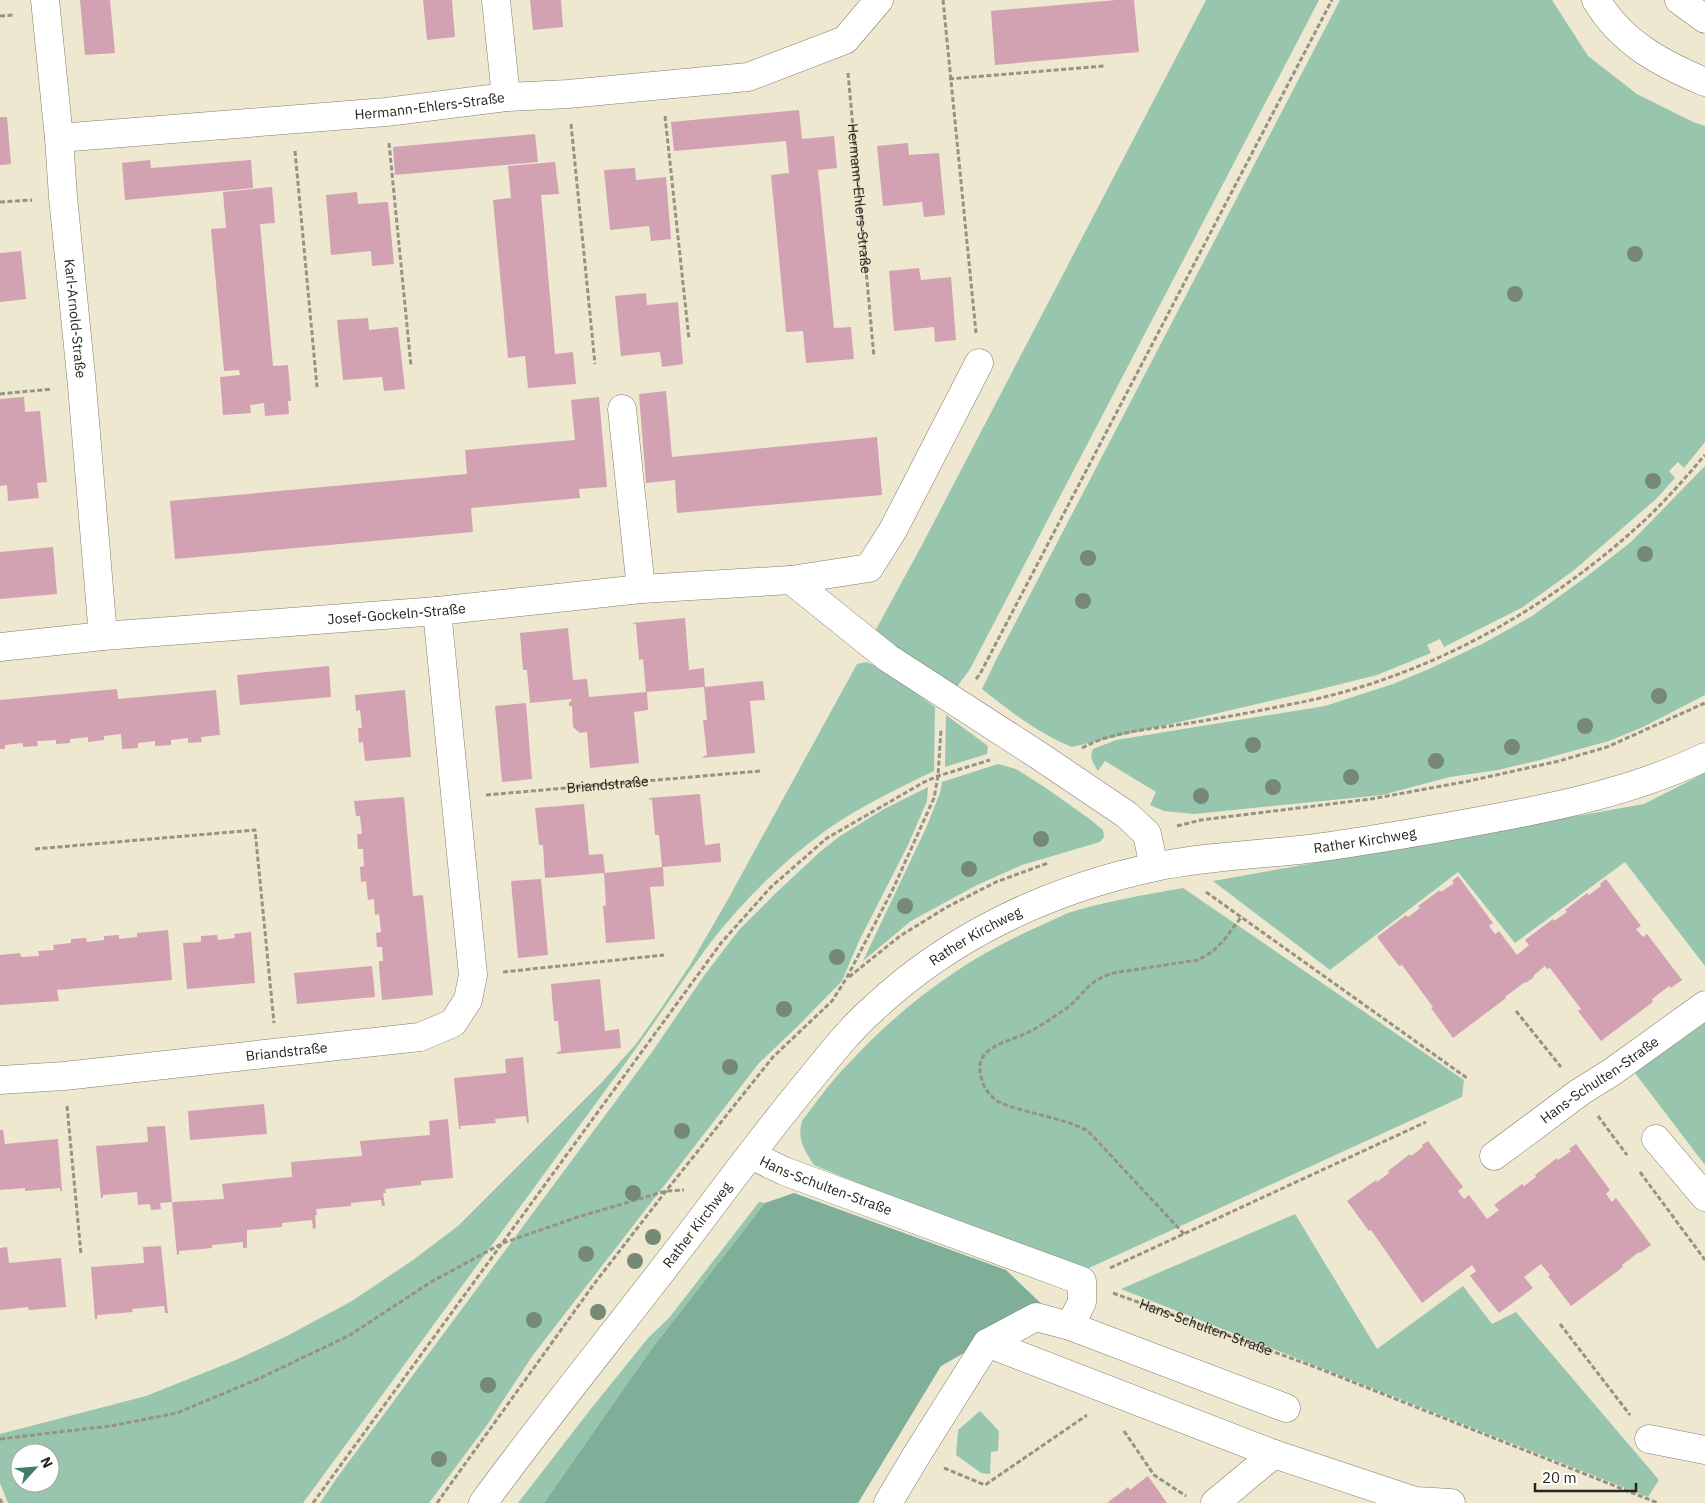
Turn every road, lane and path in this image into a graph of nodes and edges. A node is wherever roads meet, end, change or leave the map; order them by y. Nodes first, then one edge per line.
1 (45, 0) edge
2 (496, 0) edge
3 (879, 0) edge
4 (942, 0) edge
5 (1332, 0) edge
6 (1596, 0) edge
7 (1679, 0) edge
8 (1705, 19) edge
9 (845, 40) junction
10 (1104, 66) dead end
11 (950, 79) junction
12 (1705, 82) edge
13 (662, 86) junction
14 (568, 94) junction
15 (506, 97) junction
16 (386, 112) junction
17 (292, 120) junction
18 (60, 138) junction
19 (689, 339) dead end
20 (874, 357) dead end
21 (979, 363) joint
22 (595, 364) dead end
23 (411, 366) dead end
24 (82, 386) junction
25 (317, 387) dead end
26 (0, 394) edge
27 (622, 409) dead end
28 (1705, 455) edge
29 (791, 580) junction
30 (641, 589) junction
31 (437, 611) junction
32 (103, 636) junction
33 (0, 647) edge
34 (955, 701) junction
35 (1038, 755) junction
36 (1705, 757) edge
37 (760, 771) dead end
38 (938, 776) junction
39 (456, 798) junction
40 (1180, 825) dead end
41 (35, 849) dead end
42 (1189, 861) junction
43 (1154, 867) junction
44 (1242, 916) junction
45 (664, 955) dead end
46 (473, 975) junction
47 (1705, 1005) edge
48 (1516, 1011) dead end
49 (277, 1054) junction
50 (64, 1076) junction
51 (1467, 1078) dead end
52 (0, 1080) edge
53 (1580, 1092) junction
54 (1426, 1122) dead end
55 (1656, 1139) dead end
56 (751, 1155) junction
57 (1494, 1156) dead end
58 (1631, 1160) dead end
59 (1637, 1168) dead end
60 (726, 1187) junction
61 (666, 1191) junction
62 (1705, 1197) edge
63 (1184, 1234) junction
64 (502, 1243) junction
65 (81, 1254) dead end
66 (1705, 1260) edge
67 (1082, 1281) junction
68 (1560, 1324) dead end
69 (1070, 1326) junction
70 (987, 1343) junction
71 (1286, 1408) dead end
72 (1089, 1414) dead end
73 (1121, 1427) dead end
74 (0, 1439) edge
75 (1649, 1439) joint
76 (1705, 1450) edge
77 (1274, 1454) junction
78 (916, 1456) junction
79 (0, 1499) edge
80 (1202, 1501) edge
81 (1414, 1502) edge
82 (2, 1503) edge
83 (313, 1503) edge
84 (437, 1503) edge
85 (483, 1503) edge
86 (888, 1503) edge
87 (1451, 1503) edge
88 (1658, 1503) edge

1 - 18 street, Karl-Arnold-Straße
2 - 15 street
3 - 9 street, Hermann-Ehlers-Straße
4 - 11 path
5 - 34 path
6 - 12 street
7 - 8 street
9 - 13 street, Hermann-Ehlers-Straße
9 - 20 path, Hermann-Ehlers-Straße
10 - 11 path
11 - 21 path
13 - 14 street, Hermann-Ehlers-Straße
13 - 19 path
14 - 15 street, Hermann-Ehlers-Straße
14 - 22 path
15 - 16 street, Hermann-Ehlers-Straße
16 - 17 street, Hermann-Ehlers-Straße
16 - 23 path
17 - 18 street, Hermann-Ehlers-Straße
17 - 25 path
18 - 24 street, Karl-Arnold-Straße
21 - 29 street, Josef-Gockeln-Straße
24 - 26 path
24 - 32 street, Karl-Arnold-Straße
27 - 30 street
28 - 35 path
29 - 30 street, Josef-Gockeln-Straße
29 - 34 street
30 - 31 street, Josef-Gockeln-Straße
31 - 32 street, Josef-Gockeln-Straße
31 - 39 street, Briandstraße
32 - 33 street, Josef-Gockeln-Straße
34 - 35 street
34 - 38 path
35 - 38 path
35 - 43 street
36 - 42 street, Rather Kirchweg
37 - 39 path, Briandstraße
38 - 61 path
38 - 64 path
39 - 46 street, Briandstraße
40 - 42 path
41 - 49 path
42 - 43 street, Rather Kirchweg
42 - 44 path
43 - 56 street, Rather Kirchweg
44 - 51 path
44 - 63 path
45 - 46 path
46 - 49 street, Briandstraße
47 - 53 street, Hans-Schulten-Straße
48 - 53 path
49 - 50 street, Briandstraße
50 - 52 street, Briandstraße
50 - 65 path
53 - 57 street, Hans-Schulten-Straße
53 - 58 path
54 - 63 path
55 - 62 street
56 - 60 street, Rather Kirchweg
56 - 67 street, Hans-Schulten-Straße
59 - 66 path
60 - 61 path
60 - 85 street, Rather Kirchweg
61 - 64 path
61 - 84 path
63 - 67 path
64 - 74 path
64 - 83 path
67 - 69 street
67 - 88 path, Hans-Schulten-Straße
68 - 75 path
69 - 70 street
69 - 71 street
70 - 77 street
70 - 78 street
72 - 78 path
73 - 80 path
75 - 76 street
77 - 80 street
77 - 81 street
78 - 86 street
79 - 82 path
81 - 87 street

